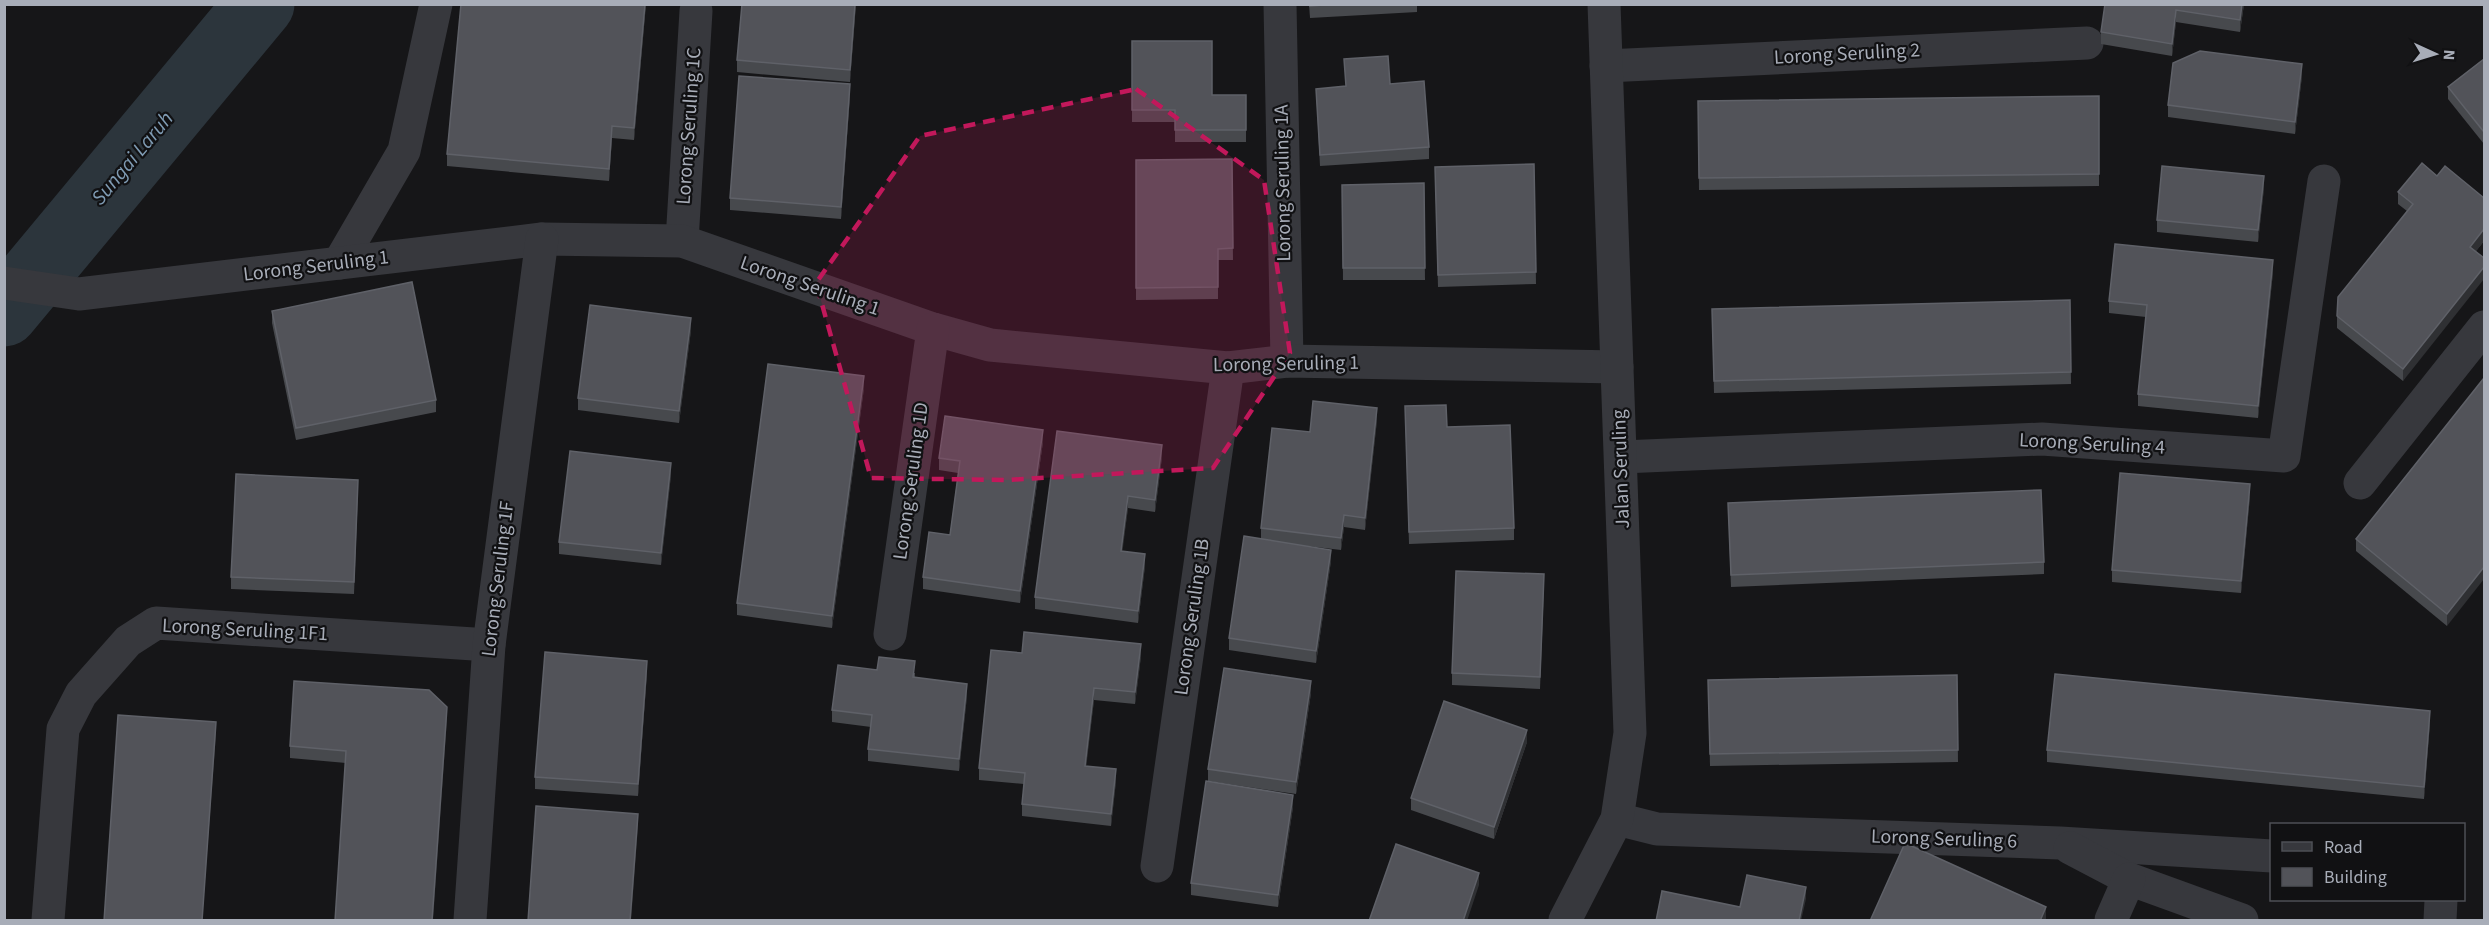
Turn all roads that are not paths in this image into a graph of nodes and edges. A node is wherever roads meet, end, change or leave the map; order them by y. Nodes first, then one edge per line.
1 (436, 4) edge
2 (1280, 4) edge
3 (1604, 4) edge
4 (696, 11) dead end
5 (2087, 43) dead end
6 (1606, 66) junction
7 (2324, 181) dead end
8 (542, 238) junction
9 (682, 241) junction
10 (339, 263) junction
11 (4, 283) edge
12 (2484, 327) edge
13 (933, 329) junction
14 (1287, 361) junction
15 (1617, 367) junction
16 (1228, 368) junction
17 (1622, 457) junction
18 (2360, 483) dead end
19 (890, 634) dead end
20 (489, 645) junction
21 (1617, 819) junction
22 (2060, 843) junction
23 (2270, 856) edge
24 (1157, 866) dead end
25 (2129, 879) junction
26 (2441, 901) edge
27 (48, 921) edge
28 (471, 921) edge
29 (1565, 921) edge
30 (2111, 921) edge
31 (2242, 921) edge
32 (2440, 921) edge

1 - 10 street
2 - 14 street, Lorong Seruling 1A
3 - 6 street, Jalan Seruling
4 - 9 street, Lorong Seruling 1C
5 - 6 street, Lorong Seruling 2
6 - 15 street, Jalan Seruling
7 - 17 street, Lorong Seruling 4
8 - 9 street, Lorong Seruling 1
8 - 10 street, Lorong Seruling 1
8 - 20 street, Lorong Seruling 1F
9 - 13 street, Lorong Seruling 1
10 - 11 street, Lorong Seruling 1
12 - 18 street
13 - 16 street, Lorong Seruling 1
13 - 19 street, Lorong Seruling 1D
14 - 15 street, Lorong Seruling 1
14 - 16 street, Lorong Seruling 1
15 - 17 street, Jalan Seruling
16 - 24 street, Lorong Seruling 1B
17 - 21 street, Jalan Seruling
20 - 27 street, Lorong Seruling 1F1
20 - 28 street, Lorong Seruling 1F
21 - 22 street, Lorong Seruling 6
21 - 29 street, Jalan Seruling
22 - 23 street, Lorong Seruling 6
22 - 25 street
25 - 30 street
25 - 31 street
26 - 32 street

